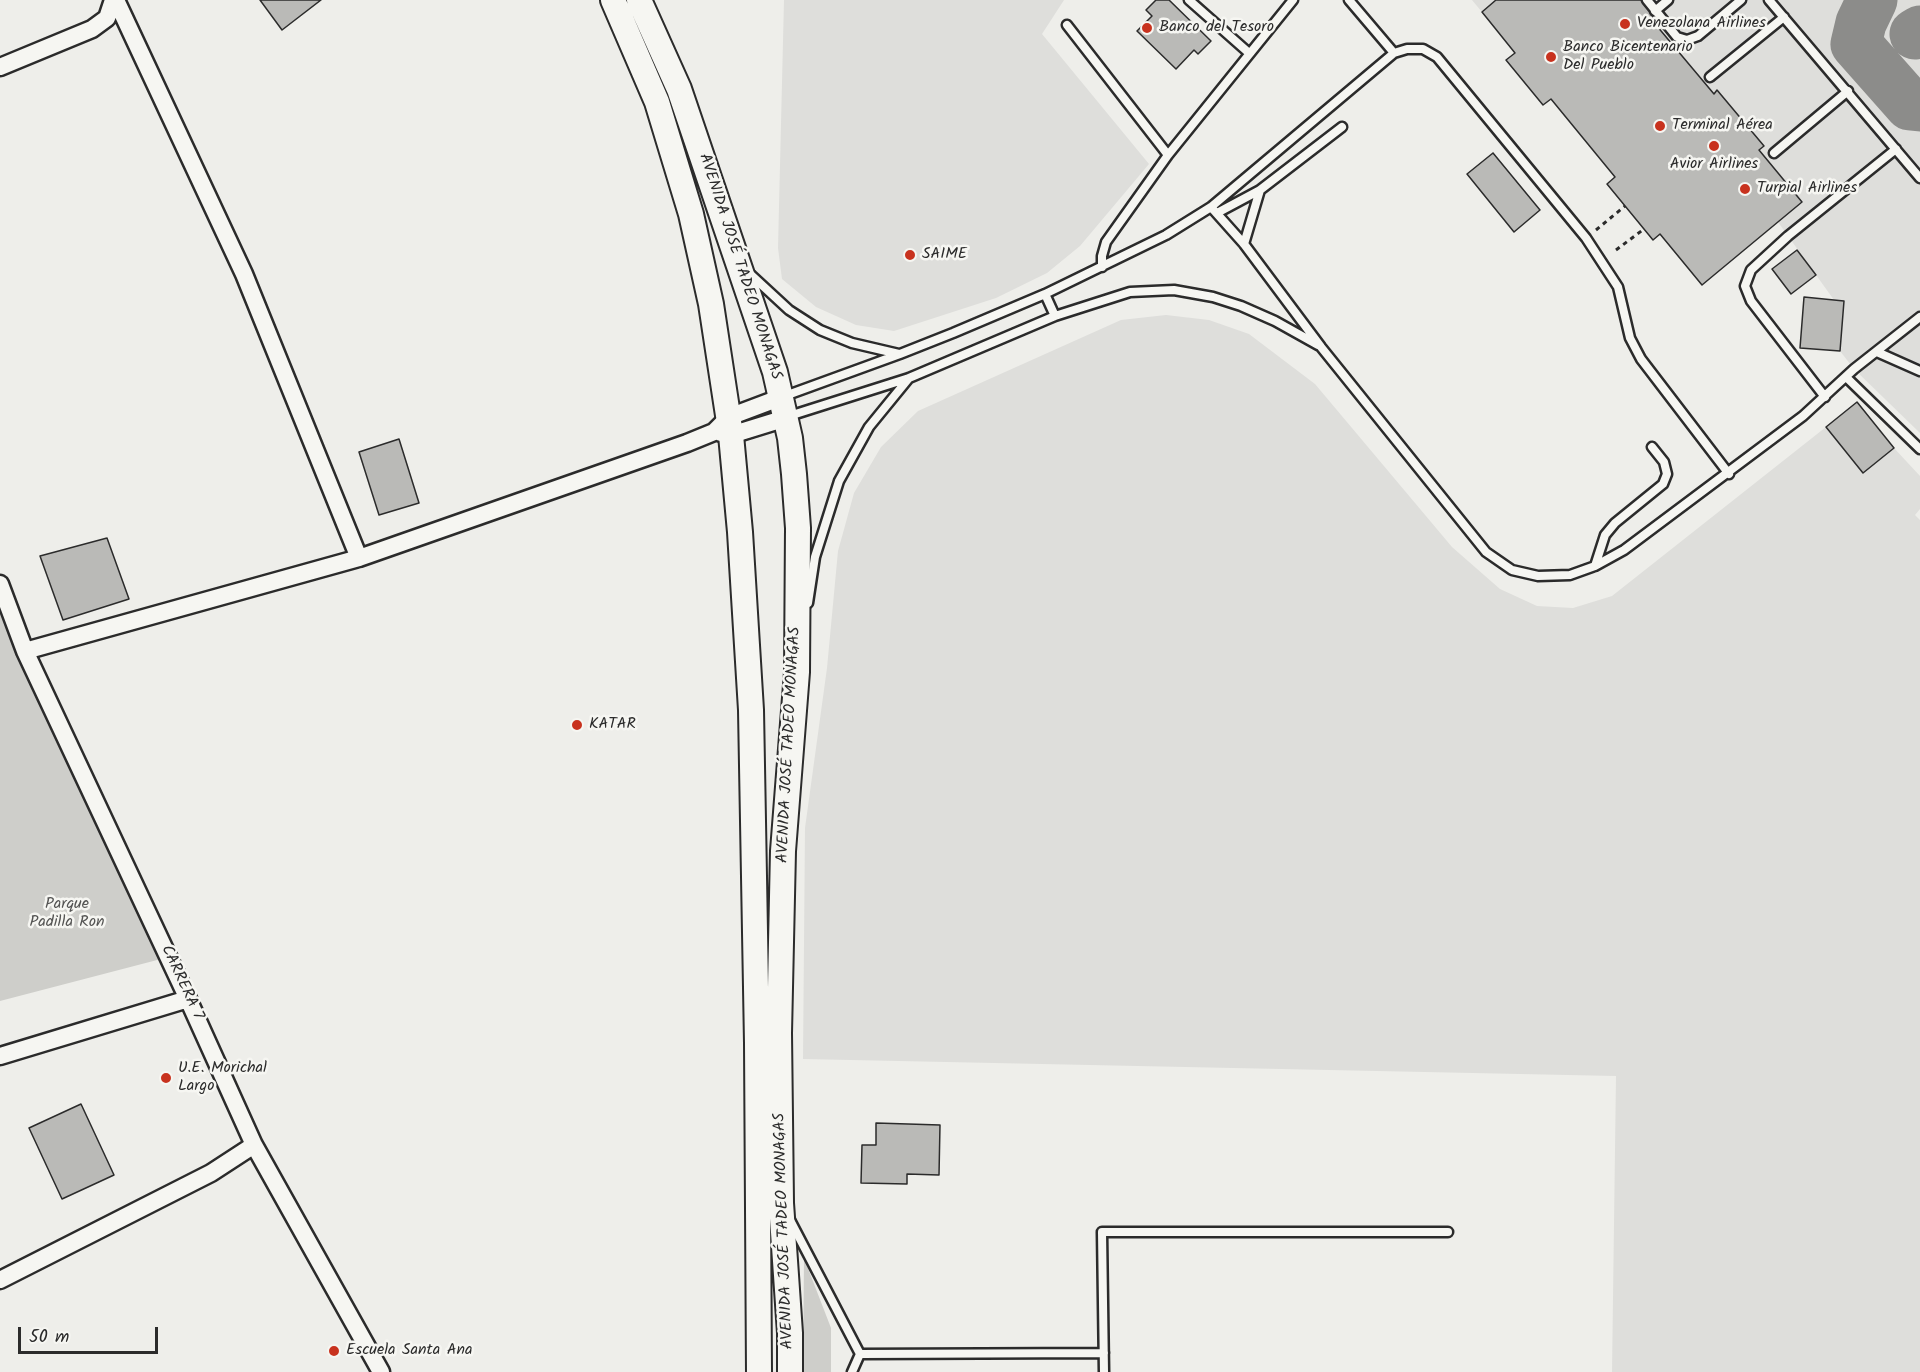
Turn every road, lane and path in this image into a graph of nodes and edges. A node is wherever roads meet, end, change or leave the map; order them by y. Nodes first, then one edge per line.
1 (115, 0) edge
2 (613, 0) edge
3 (639, 0) edge
4 (1189, 0) edge
5 (1293, 0) edge
6 (1350, 0) edge
7 (1647, 0) edge
8 (1668, 0) edge
9 (1741, 0) edge
10 (1769, 0) edge
11 (1655, 11) junction
12 (1784, 17) junction
13 (1067, 25) dead end
14 (1249, 52) junction
15 (1394, 53) junction
16 (0, 67) edge
17 (1710, 77) dead end
18 (1848, 91) junction
19 (1342, 127) dead end
20 (1896, 149) junction
21 (1774, 153) dead end
22 (1168, 155) junction
23 (1920, 178) edge
24 (1260, 190) junction
25 (1625, 206) dead end
26 (1214, 210) junction
27 (1644, 229) dead end
28 (1595, 231) dead end
29 (1244, 244) junction
30 (1616, 250) dead end
31 (739, 264) junction
32 (1102, 267) junction
33 (1045, 294) junction
34 (1055, 316) junction
35 (1920, 317) edge
36 (1321, 347) junction
37 (1877, 352) junction
38 (900, 354) junction
39 (1920, 371) edge
40 (1846, 377) junction
41 (909, 378) junction
42 (1825, 397) junction
43 (784, 407) junction
44 (725, 428) junction
45 (1652, 447) dead end
46 (1920, 449) edge
47 (1729, 474) junction
48 (360, 558) junction
49 (1595, 566) junction
50 (0, 584) edge
51 (25, 651) junction
52 (797, 672) junction
53 (188, 999) junction
54 (0, 1056) edge
55 (254, 1145) junction
56 (781, 1203) junction
57 (1448, 1232) dead end
58 (0, 1280) edge
59 (1104, 1353) junction
60 (860, 1354) junction
61 (381, 1372) edge
62 (759, 1372) edge
63 (790, 1372) edge
64 (852, 1372) edge
65 (1104, 1372) edge

1 - 16 street
1 - 48 street
2 - 44 main road, AVENIDA JOSÉ TADEO MONAGAS
3 - 31 main road, AVENIDA JOSÉ TADEO MONAGAS
4 - 14 lane
5 - 14 lane
6 - 15 lane
7 - 11 lane
8 - 11 lane
9 - 11 lane
10 - 12 lane
12 - 17 lane
12 - 18 lane
13 - 22 lane
14 - 22 lane
15 - 26 lane
15 - 47 lane
18 - 20 lane
18 - 21 lane
19 - 24 lane
20 - 23 lane
20 - 42 lane
22 - 32 lane
24 - 26 lane
24 - 29 lane
25 - 28 path
26 - 29 lane
26 - 32 lane
27 - 30 path
29 - 36 lane
31 - 38 lane
31 - 43 main road, AVENIDA JOSÉ TADEO MONAGAS
32 - 33 lane
33 - 34 lane
33 - 38 lane
34 - 36 lane
34 - 41 lane
35 - 37 lane
36 - 49 lane
37 - 39 lane
37 - 40 lane
38 - 43 lane
40 - 42 lane
40 - 46 lane
41 - 43 lane
41 - 52 lane
42 - 47 lane
43 - 44 street
43 - 52 main road, AVENIDA JOSÉ TADEO MONAGAS
44 - 48 street
44 - 62 main road, AVENIDA JOSÉ TADEO MONAGAS
45 - 49 lane
47 - 49 lane
48 - 51 street
50 - 51 street, CARRERA 7
51 - 53 street, CARRERA 7
52 - 56 main road, AVENIDA JOSÉ TADEO MONAGAS
53 - 54 street
53 - 55 street, CARRERA 7
55 - 58 street
55 - 61 street, CARRERA 7
56 - 60 lane
56 - 63 main road, AVENIDA JOSÉ TADEO MONAGAS
57 - 59 lane
59 - 60 lane
59 - 65 lane
60 - 64 lane

